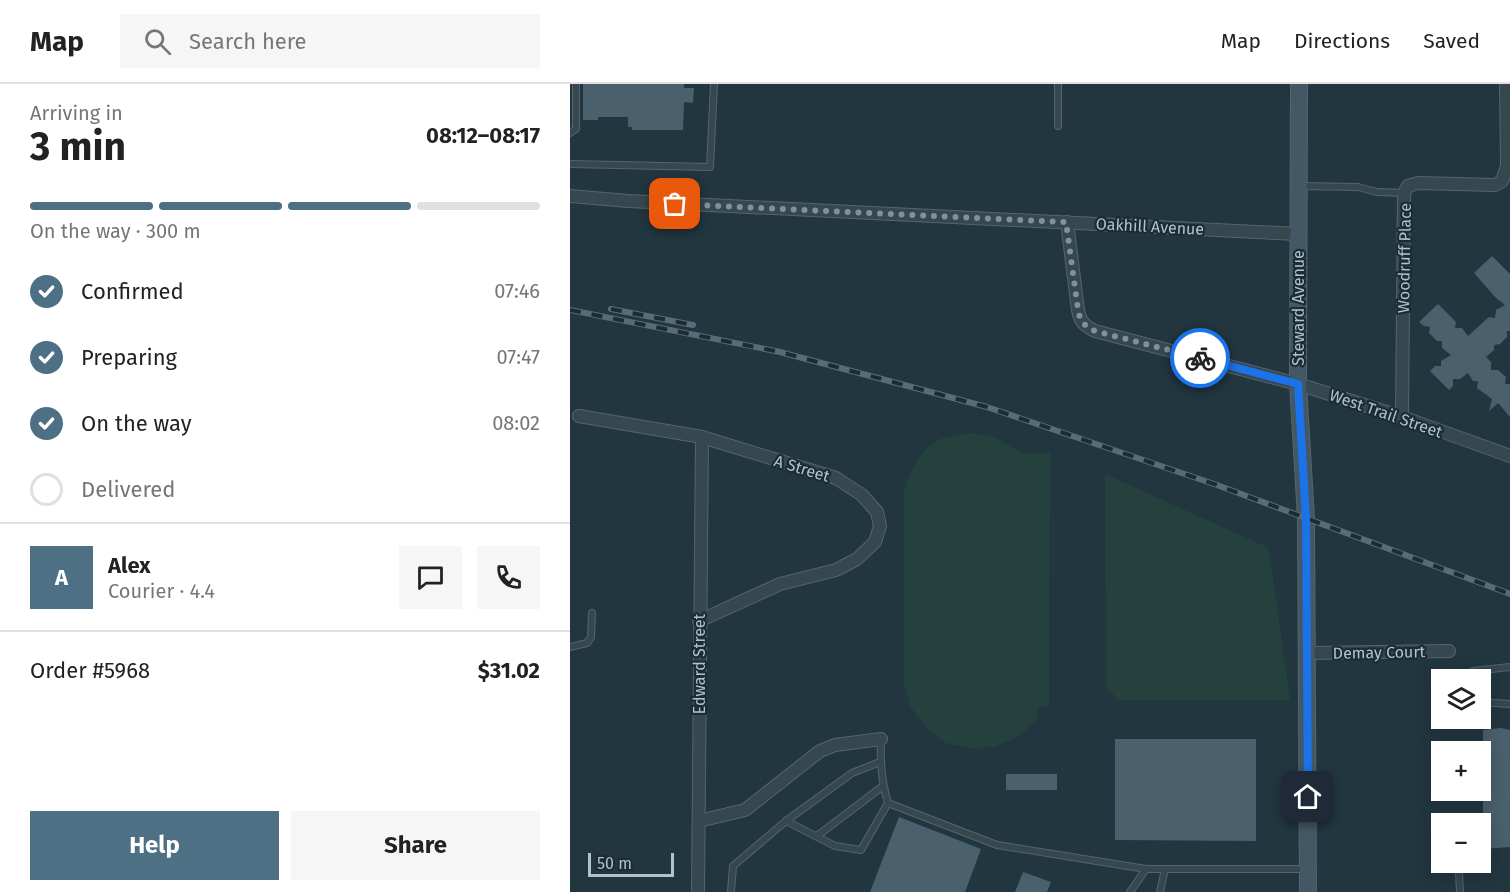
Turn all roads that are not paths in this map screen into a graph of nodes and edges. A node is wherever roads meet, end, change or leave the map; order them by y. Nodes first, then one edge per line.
1 (576, 84) edge
2 (714, 84) edge
3 (1058, 84) edge
4 (1299, 84) edge
5 (1506, 84) edge
6 (1058, 126) dead end
7 (570, 133) edge
8 (570, 164) edge
9 (1298, 186) junction
10 (1404, 193) junction
11 (570, 196) edge
12 (1066, 222) junction
13 (1298, 234) junction
14 (1298, 384) junction
15 (579, 416) dead end
16 (1402, 417) junction
17 (702, 436) junction
18 (1510, 456) edge
19 (592, 613) dead end
20 (699, 621) junction
21 (570, 647) edge
22 (1449, 651) dead end
23 (1308, 653) junction
24 (1510, 667) edge
25 (1491, 669) edge
26 (1491, 703) edge
27 (1510, 704) edge
28 (882, 739) joint
29 (880, 762) junction
30 (883, 786) junction
31 (888, 803) junction
32 (699, 821) junction
33 (786, 821) junction
34 (817, 836) junction
35 (1146, 869) junction
36 (1165, 869) junction
37 (1308, 869) junction
38 (1459, 873) edge
39 (698, 892) edge
40 (731, 892) edge
41 (1130, 892) edge
42 (1160, 892) edge
43 (1308, 892) edge
44 (1460, 892) edge

1 - 7 lane
2 - 8 lane
3 - 6 lane
4 - 9 main road, Steward Avenue
5 - 10 street, Woodruff Place
9 - 10 lane
9 - 13 main road, Steward Avenue
10 - 16 street, Woodruff Place
11 - 12 street, Oakhill Avenue
12 - 13 street, Oakhill Avenue
12 - 14 street, West Trail Street
13 - 14 main road, Steward Avenue
14 - 16 street, West Trail Street
14 - 23 main road, Steward Avenue
15 - 17 street, A Street
16 - 18 street, West Trail Street
17 - 20 street, Edward Street
17 - 20 street, A Street
19 - 21 lane
20 - 32 street, Edward Street
22 - 23 street, Demay Court
23 - 37 main road, Steward Avenue
24 - 25 lane
26 - 27 lane
28 - 29 lane
28 - 32 street
29 - 30 lane
29 - 33 lane
30 - 31 lane
30 - 34 lane
31 - 34 lane
31 - 35 lane
32 - 39 street, Edward Street
33 - 34 lane
33 - 40 lane
35 - 36 lane
35 - 41 lane
36 - 37 lane
36 - 42 lane
37 - 43 main road, Steward Avenue
38 - 44 lane

